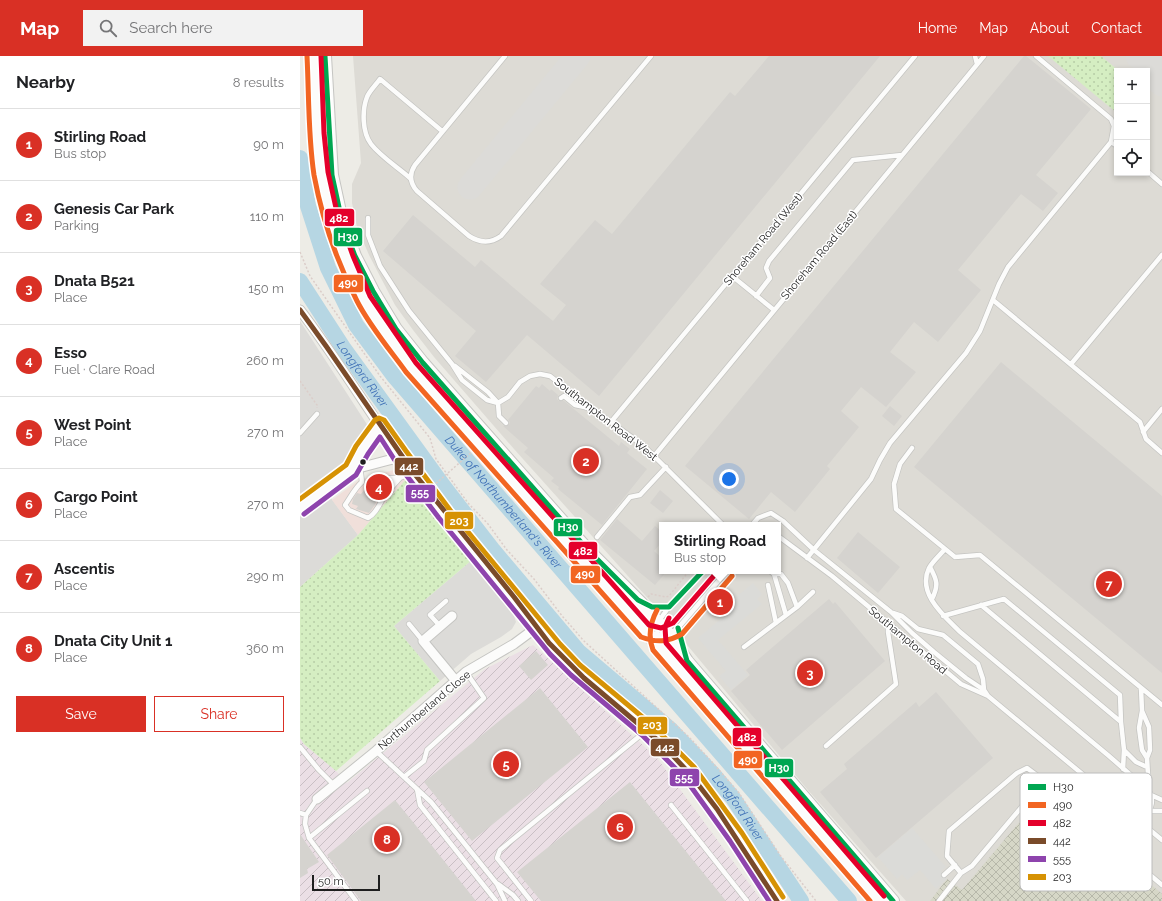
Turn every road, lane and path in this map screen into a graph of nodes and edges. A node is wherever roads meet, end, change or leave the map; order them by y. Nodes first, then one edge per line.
1 (314, 56) edge
2 (325, 56) edge
3 (505, 56) edge
4 (651, 56) edge
5 (915, 56) edge
6 (975, 56) edge
7 (984, 56) edge
8 (1036, 56) edge
9 (978, 64) junction
10 (442, 131) junction
11 (1111, 142) junction
12 (1114, 144) edge
13 (902, 155) junction
14 (1150, 174) edge
15 (411, 179) junction
16 (1162, 184) edge
17 (368, 218) dead end
18 (300, 252) edge
19 (1162, 255) edge
20 (732, 276) junction
21 (756, 296) junction
22 (993, 300) junction
23 (300, 310) edge
24 (774, 310) junction
25 (452, 364) junction
26 (1071, 364) junction
27 (300, 381) edge
28 (561, 398) dead end
29 (498, 403) junction
30 (591, 408) junction
31 (1162, 408) edge
32 (317, 414) joint
33 (611, 422) junction
34 (506, 423) dead end
35 (380, 425) junction
36 (1143, 432) junction
37 (300, 433) edge
38 (912, 448) dead end
39 (472, 452) dead end
40 (1162, 453) edge
41 (400, 455) junction
42 (655, 455) junction
43 (357, 457) junction
44 (361, 467) junction
45 (666, 467) junction
46 (351, 470) junction
47 (413, 472) junction
48 (447, 474) junction
49 (400, 478) junction
50 (362, 482) junction
51 (367, 486) dead end
52 (432, 486) dead end
53 (385, 495) dead end
54 (300, 508) edge
55 (720, 522) edge
56 (755, 522) edge
57 (597, 537) dead end
58 (781, 538) edge
59 (945, 549) junction
60 (814, 550) junction
61 (807, 558) junction
62 (831, 563) junction
63 (930, 567) junction
64 (687, 574) edge
65 (700, 574) edge
66 (711, 574) edge
67 (724, 574) edge
68 (772, 574) edge
69 (781, 574) edge
70 (832, 576) junction
71 (704, 578) dead end
72 (768, 585) dead end
73 (813, 592) dead end
74 (932, 599) junction
75 (446, 601) dead end
76 (640, 601) junction
77 (981, 605) junction
78 (669, 607) junction
79 (797, 607) junction
80 (891, 612) junction
81 (786, 615) junction
82 (452, 616) dead end
83 (943, 616) junction
84 (658, 622) junction
85 (888, 622) junction
86 (776, 623) junction
87 (409, 624) dead end
88 (440, 626) junction
89 (537, 627) junction
90 (666, 636) junction
91 (423, 641) junction
92 (744, 647) dead end
93 (466, 672) junction
94 (456, 681) junction
95 (1141, 688) junction
96 (984, 690) junction
97 (988, 696) junction
98 (1162, 705) edge
99 (1142, 711) junction
100 (1121, 722) junction
101 (647, 730) junction
102 (826, 746) dead end
103 (300, 747) edge
104 (1124, 750) junction
105 (376, 751) junction
106 (1147, 758) junction
107 (1147, 767) junction
108 (1123, 769) junction
109 (1034, 773) edge
110 (1081, 773) edge
111 (1128, 773) edge
112 (1148, 773) edge
113 (404, 777) junction
114 (334, 785) junction
115 (417, 790) junction
116 (367, 791) dead end
117 (1152, 794) edge
118 (317, 799) joint
119 (1162, 800) edge
120 (671, 805) dead end
121 (1020, 809) edge
122 (1162, 811) edge
123 (1152, 812) edge
124 (300, 813) edge
125 (306, 815) junction
126 (1152, 832) edge
127 (309, 838) junction
128 (1162, 840) edge
129 (955, 865) junction
130 (962, 873) junction
131 (944, 875) dead end
132 (1152, 877) edge
133 (497, 884) junction
134 (1162, 885) edge
135 (356, 901) edge
136 (496, 901) edge
137 (505, 901) edge
138 (518, 901) edge
139 (531, 901) edge
140 (747, 901) edge
141 (776, 901) edge
142 (816, 901) edge
143 (879, 901) edge
144 (893, 901) edge
145 (940, 901) edge

1 - 90 street
2 - 76 street
3 - 10 lane
4 - 15 lane
5 - 20 lane, Shoreham Road (West)
6 - 9 lane
7 - 9 lane, Shoreham Road (East)
8 - 11 lane
9 - 13 lane, Shoreham Road (East)
10 - 15 lane
10 - 15 lane
11 - 12 lane
11 - 22 lane
13 - 21 lane
13 - 24 lane, Shoreham Road (East)
14 - 16 lane
17 - 25 lane
18 - 48 path
19 - 26 lane
20 - 21 lane
20 - 33 lane, Shoreham Road (West)
21 - 24 lane
22 - 26 lane
22 - 60 lane
23 - 35 street
24 - 42 lane, Shoreham Road (East)
25 - 29 lane
25 - 29 lane
26 - 36 lane
27 - 32 path
28 - 30 lane
29 - 30 lane, Southampton Road West
29 - 34 lane
30 - 33 lane, Southampton Road West
31 - 36 lane
32 - 37 lane
33 - 42 lane, Southampton Road West
35 - 41 street
35 - 43 street
36 - 40 lane
38 - 59 lane
39 - 48 path
41 - 44 street
41 - 47 street
42 - 45 lane, Southampton Road West
43 - 44 lane
43 - 46 street
44 - 46 street
44 - 50 lane
45 - 55 lane, Southampton Road West
45 - 57 lane
46 - 54 street
47 - 49 lane
47 - 89 street
48 - 52 path
48 - 142 path
49 - 49 lane
50 - 51 lane
50 - 53 lane
56 - 60 lane, Southampton Road
58 - 61 lane, Southampton Road
59 - 63 lane
59 - 95 lane
60 - 61 lane
60 - 62 lane, Southampton Road
61 - 70 lane, Southampton Road
62 - 70 lane
62 - 80 lane, Southampton Road
63 - 74 lane
63 - 74 lane
64 - 76 path
65 - 78 lane
66 - 71 path
67 - 90 lane
68 - 81 lane
69 - 79 lane
70 - 85 lane, Southampton Road
72 - 86 lane
73 - 79 lane
74 - 83 lane
75 - 88 lane
76 - 78 lane
76 - 84 street
77 - 83 lane
77 - 100 lane
77 - 100 lane
78 - 84 lane
79 - 81 lane
80 - 96 lane, Southampton Road
80 - 96 lane, Southampton Road
81 - 86 lane
82 - 88 street
83 - 108 lane
84 - 90 street
85 - 97 lane, Southampton Road
85 - 102 lane
86 - 92 lane
87 - 91 lane
88 - 91 street
89 - 93 street, Northumberland Close
89 - 101 street
90 - 143 street
90 - 144 street
91 - 94 street
93 - 94 street, Northumberland Close
93 - 113 lane
94 - 105 street, Northumberland Close
95 - 98 lane
95 - 99 lane
96 - 97 lane
97 - 110 lane
99 - 106 lane
99 - 106 lane
100 - 104 lane
101 - 139 lane
101 - 141 street
103 - 114 lane
104 - 107 lane
104 - 108 lane
105 - 113 lane
105 - 114 street, Northumberland Close
106 - 107 lane
107 - 112 lane
108 - 111 lane
109 - 129 lane
113 - 115 lane
114 - 118 street, Northumberland Close
115 - 133 lane
115 - 136 lane
116 - 127 lane
117 - 119 lane
118 - 125 lane
120 - 140 lane
121 - 130 lane
122 - 123 lane
124 - 125 lane
125 - 127 lane
126 - 128 lane
127 - 135 lane
129 - 130 lane
129 - 131 lane
130 - 145 lane
132 - 134 lane
133 - 137 lane
133 - 138 lane

